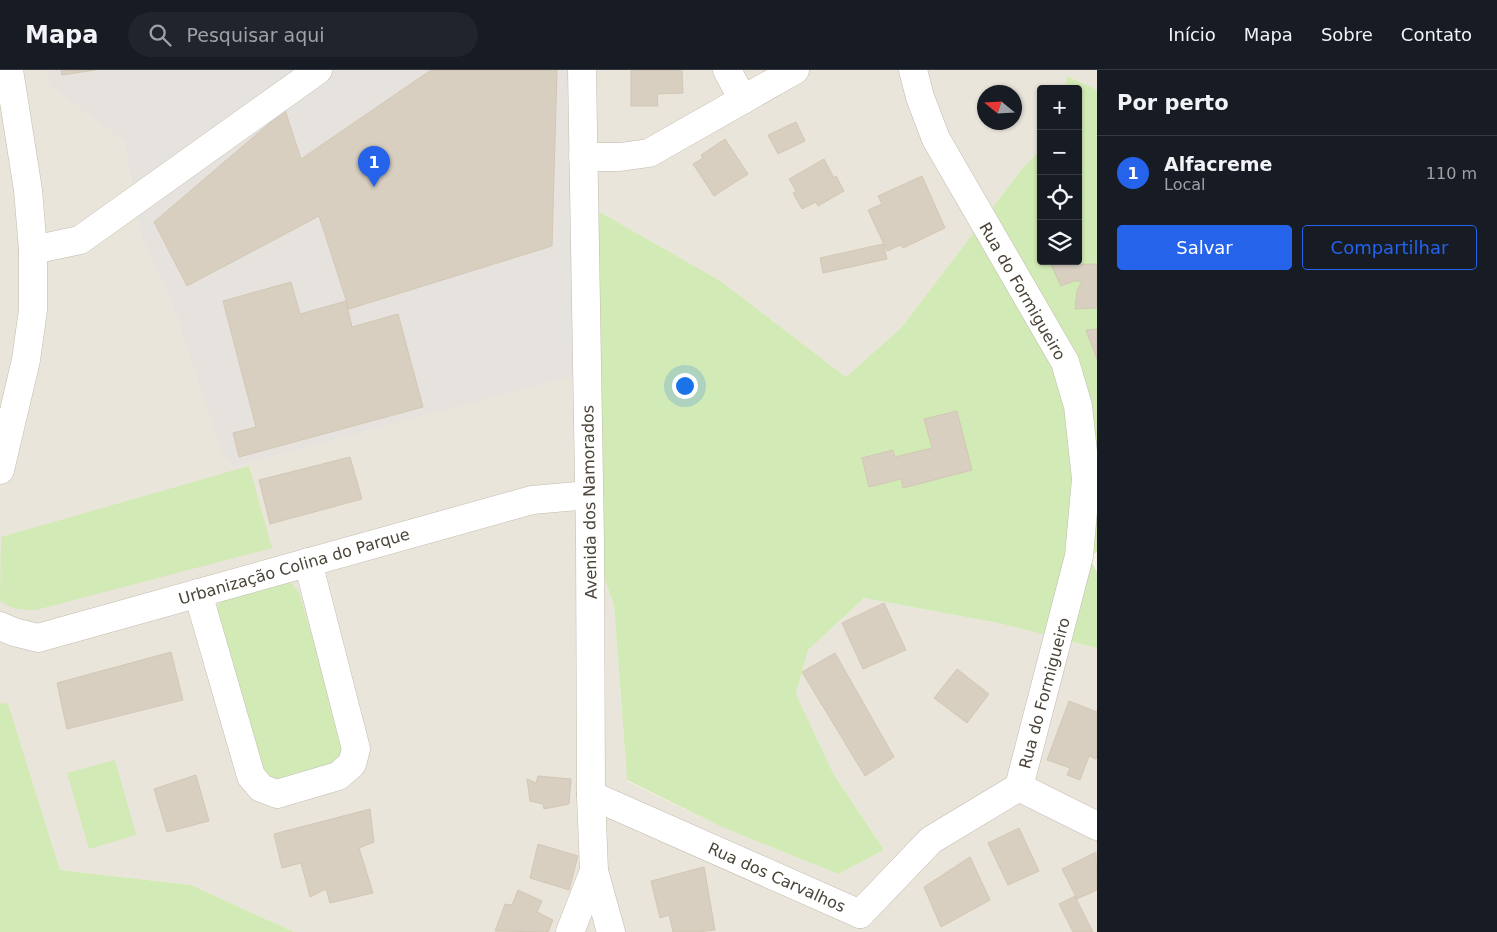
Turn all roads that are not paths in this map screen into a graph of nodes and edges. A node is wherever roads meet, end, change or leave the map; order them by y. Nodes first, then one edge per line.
1 (9, 70) edge
2 (318, 70) edge
3 (582, 70) edge
4 (727, 70) edge
5 (795, 70) edge
6 (913, 70) edge
7 (743, 100) junction
8 (584, 157) junction
9 (33, 250) junction
10 (1088, 421) edge
11 (0, 470) edge
12 (590, 495) junction
13 (308, 562) junction
14 (198, 593) junction
15 (0, 626) edge
16 (1019, 787) junction
17 (591, 795) junction
18 (1097, 826) edge
19 (594, 871) junction
20 (860, 923) edge
21 (604, 929) edge
22 (570, 932) edge

1 - 9 street
2 - 9 street
3 - 8 street, Avenida dos Namorados
4 - 7 street
5 - 7 street
6 - 10 street, Rua do Formigueiro
7 - 8 street
8 - 12 street, Avenida dos Namorados
9 - 11 street
10 - 16 street, Rua do Formigueiro
12 - 13 street, Urbanização Colina do Parque
12 - 17 street, Avenida dos Namorados
13 - 14 street, Urbanização Colina do Parque
13 - 14 street
14 - 15 street, Urbanização Colina do Parque
16 - 18 street
16 - 20 street, Rua dos Carvalhos
17 - 19 street, Avenida dos Namorados
17 - 20 street, Rua dos Carvalhos
19 - 21 street, Avenida dos Namorados
19 - 22 street

